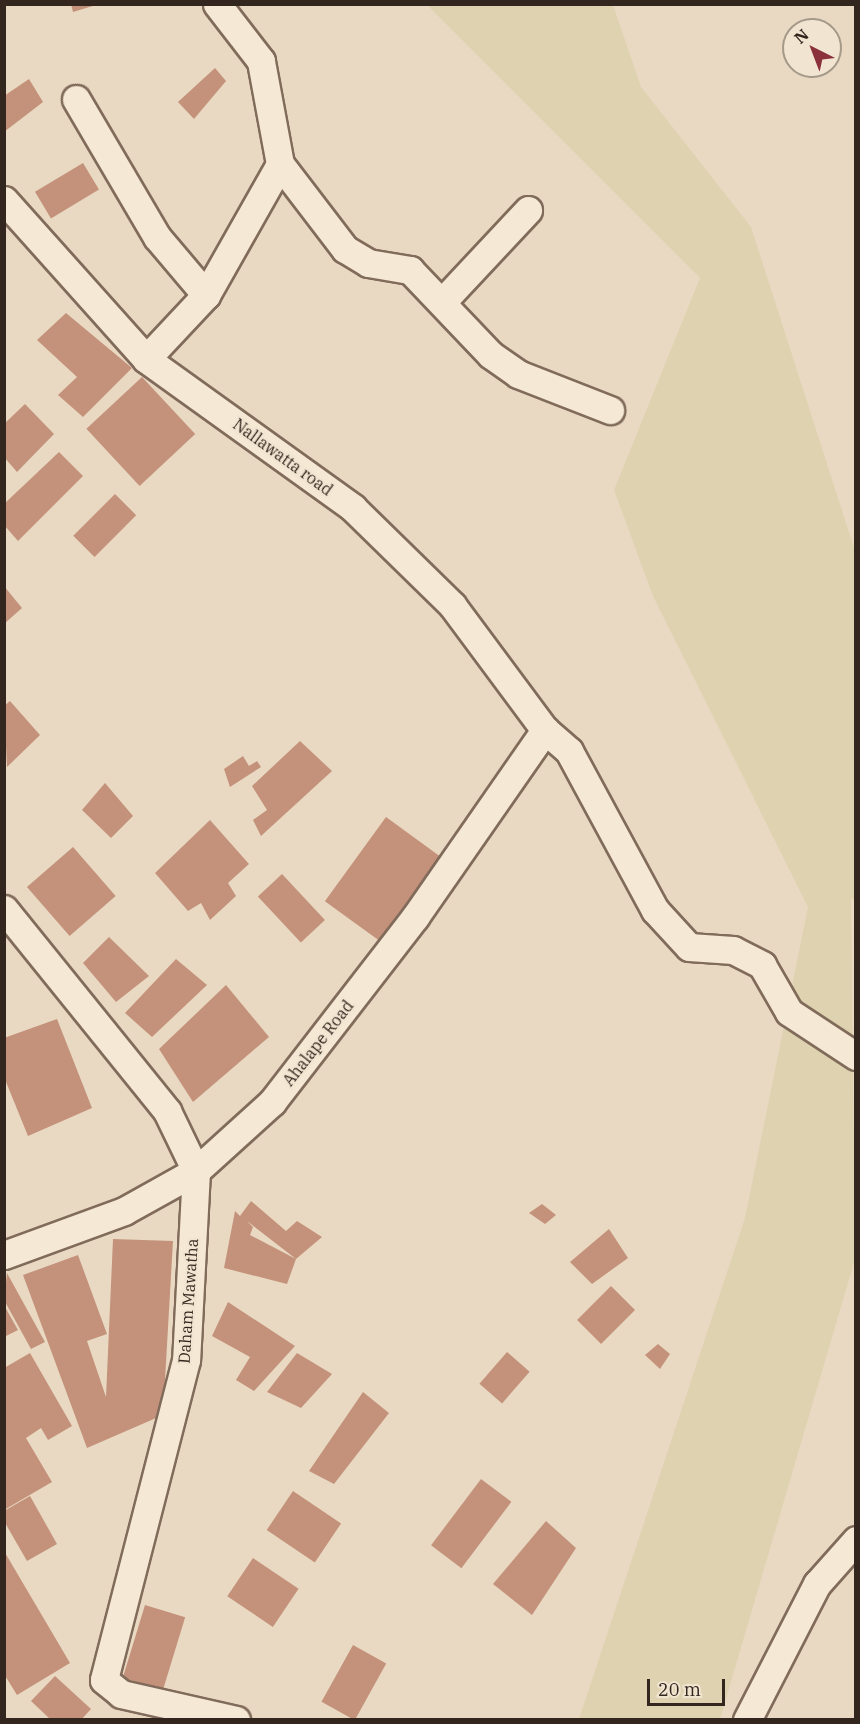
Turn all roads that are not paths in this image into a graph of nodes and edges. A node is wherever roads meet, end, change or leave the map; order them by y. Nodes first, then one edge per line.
1 (217, 4) edge
2 (76, 99) dead end
3 (280, 164) junction
4 (4, 200) edge
5 (528, 210) dead end
6 (206, 295) junction
7 (442, 302) junction
8 (146, 359) junction
9 (610, 410) dead end
10 (545, 730) junction
11 (4, 909) edge
12 (855, 1056) edge
13 (196, 1171) junction
14 (4, 1255) edge
15 (855, 1540) edge
16 (236, 1719) edge
17 (747, 1719) edge

1 - 3 street
2 - 6 street
3 - 6 street
3 - 7 street
4 - 8 street, Nallawatta road
5 - 7 street
6 - 8 street
7 - 9 street
8 - 10 street, Nallawatta road
10 - 12 street, Nallawatta road
10 - 13 street, Ahalape Road
11 - 13 street, Daham Mawatha
13 - 14 street, Ahalape Road
13 - 16 street, Daham Mawatha
15 - 17 street

